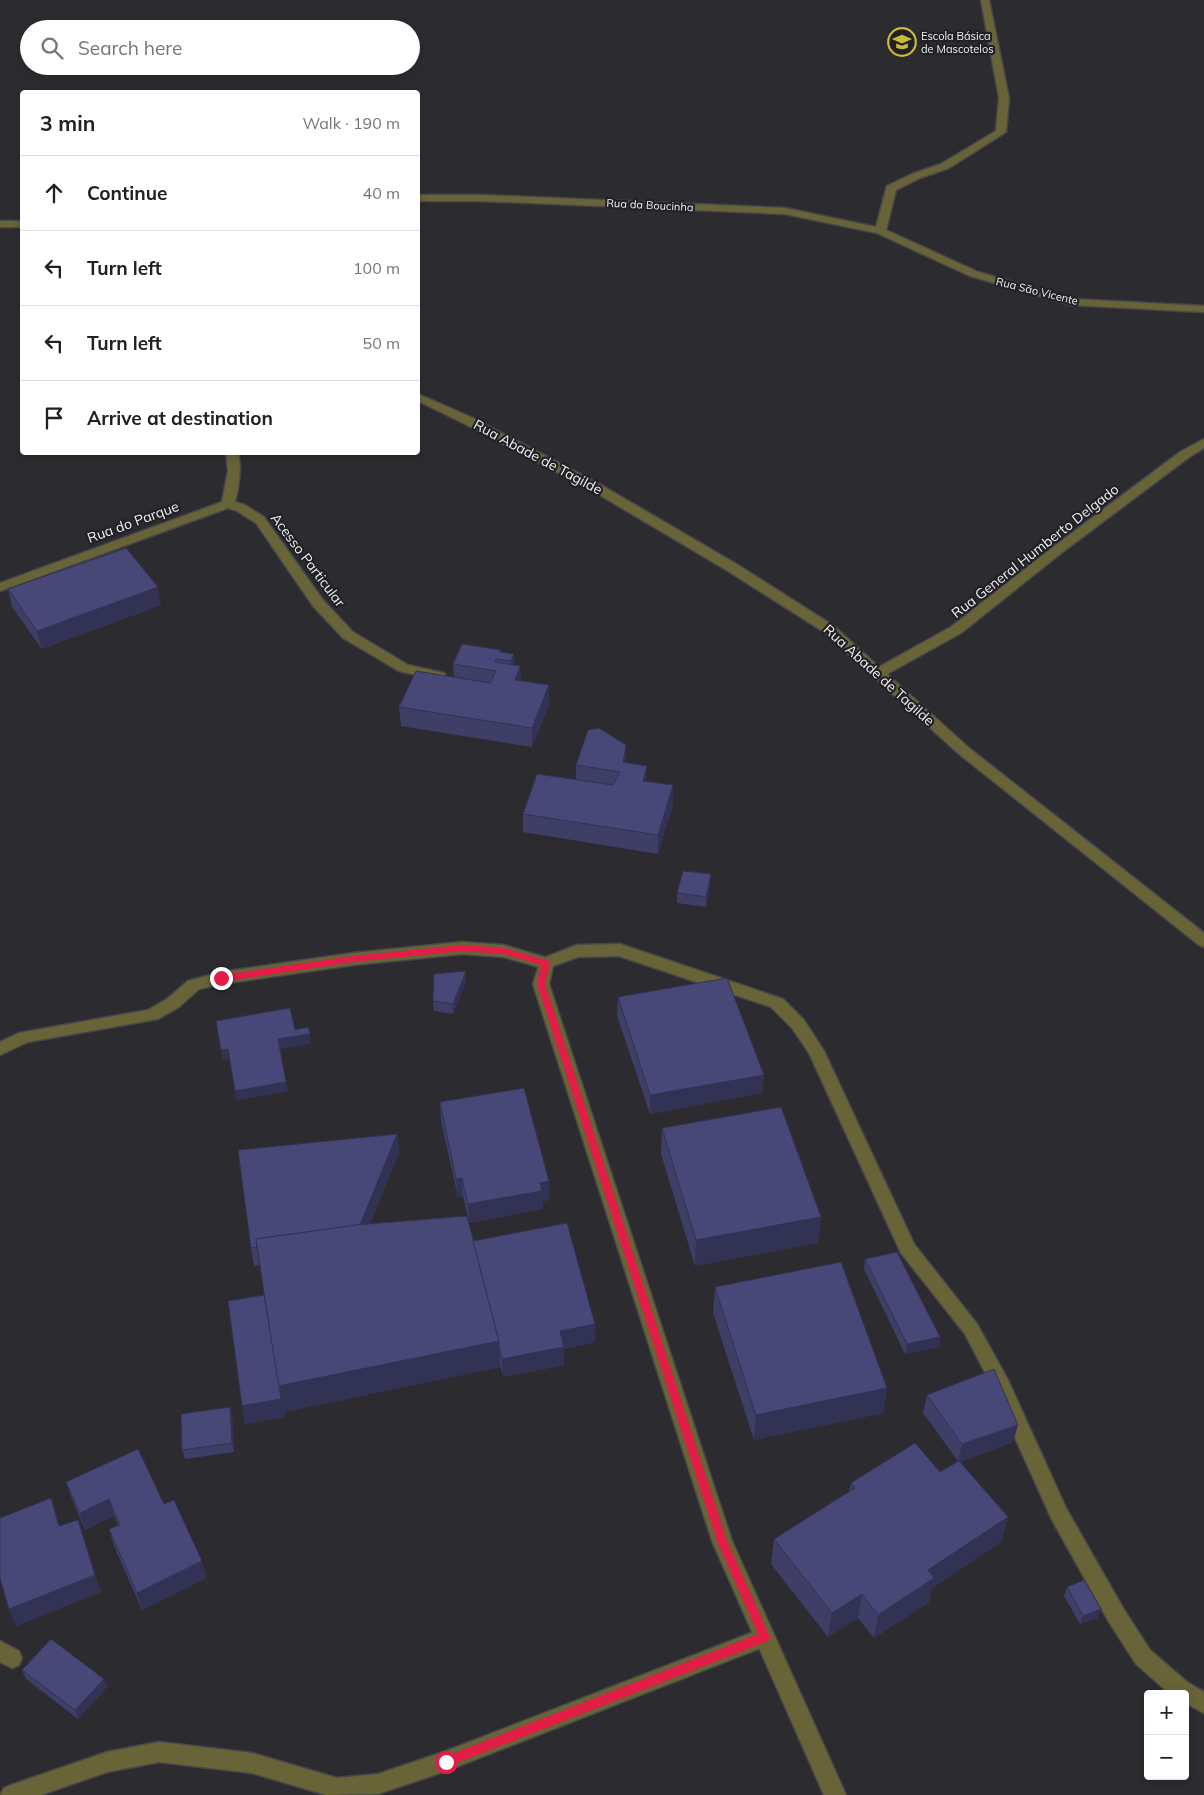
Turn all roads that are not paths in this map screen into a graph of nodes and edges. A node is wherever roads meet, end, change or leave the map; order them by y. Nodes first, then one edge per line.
1 (985, 0) edge
2 (420, 198) edge
3 (0, 224) edge
4 (20, 224) edge
5 (880, 231) junction
6 (1204, 309) edge
7 (420, 398) edge
8 (1204, 443) edge
9 (233, 455) edge
10 (228, 504) junction
11 (0, 587) edge
12 (878, 673) junction
13 (440, 677) edge
14 (1204, 940) edge
15 (546, 963) junction
16 (0, 1049) edge
17 (764, 1637) junction
18 (1204, 1703) edge
19 (12, 1795) edge
20 (834, 1795) edge

1 - 5 street
2 - 5 street, Rua da Boucinha
3 - 4 street
5 - 6 street, Rua São Vicente
7 - 12 street, Rua Abade de Tagilde
8 - 12 street, Rua General Humberto Delgado
9 - 10 street
10 - 11 street, Rua do Parque
10 - 13 street, Acesso Particular
12 - 14 street, Rua Abade de Tagilde
15 - 16 street
15 - 17 street
15 - 18 street
17 - 19 street
17 - 20 street

